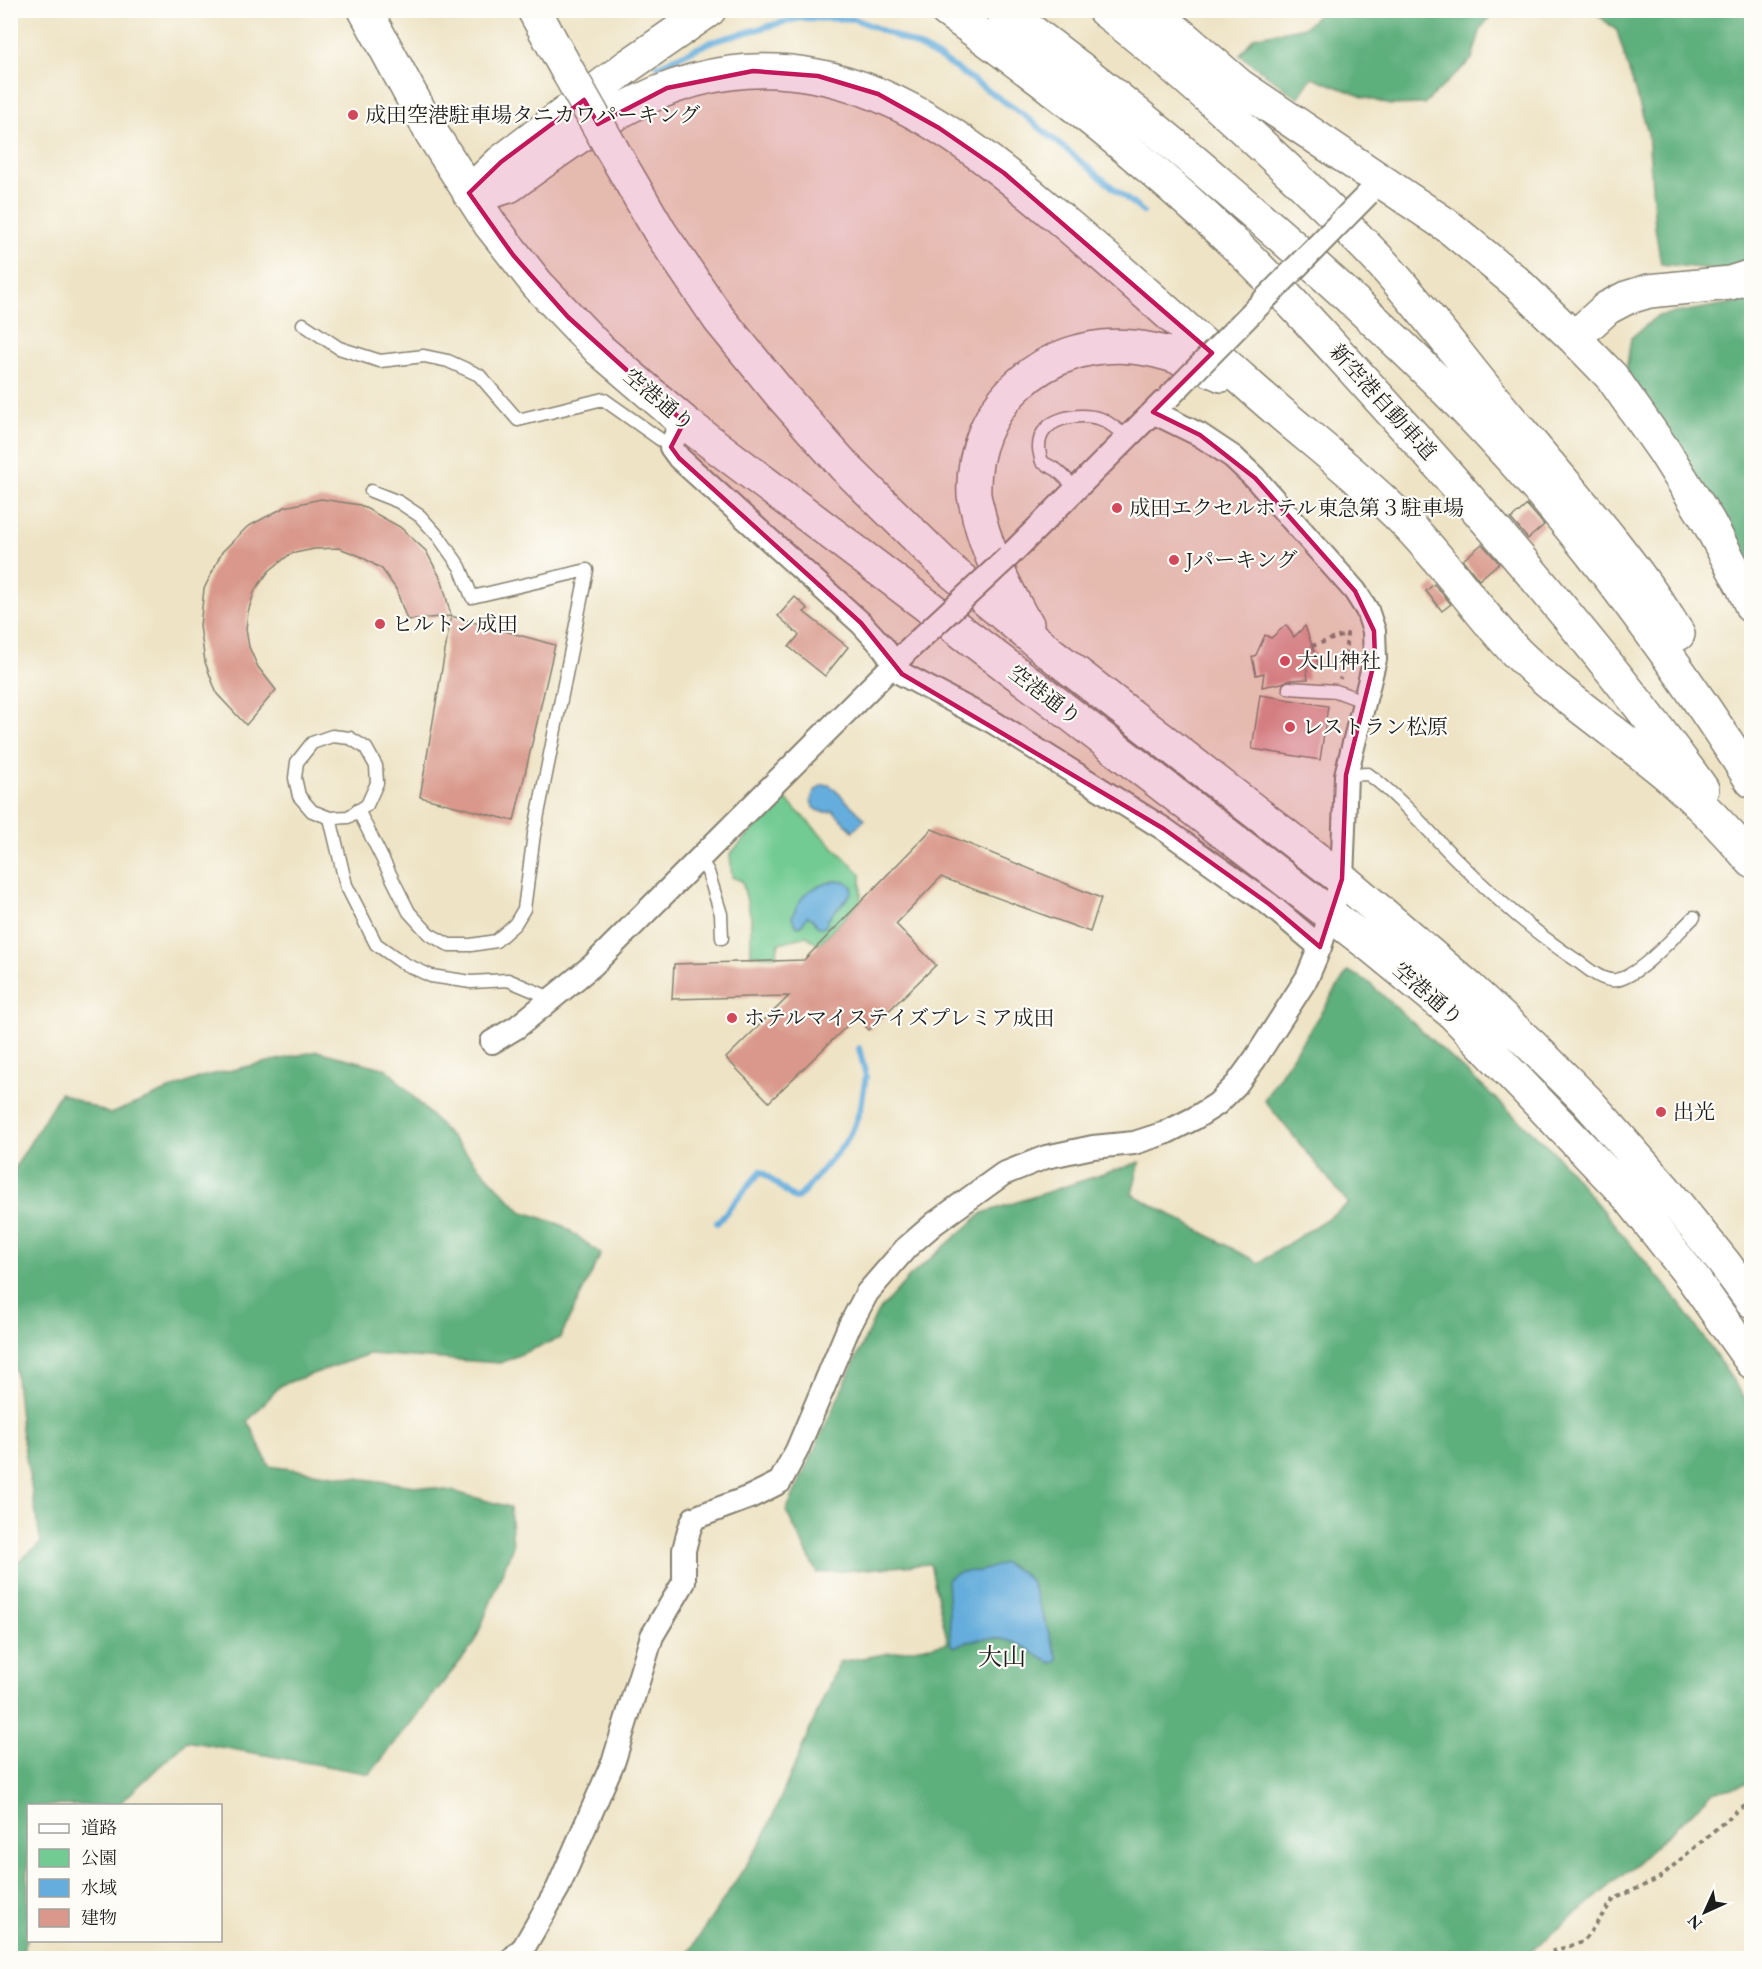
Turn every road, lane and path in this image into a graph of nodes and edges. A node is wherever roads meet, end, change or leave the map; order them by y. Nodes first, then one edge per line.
1 (534, 10) edge
2 (709, 10) edge
3 (946, 10) edge
4 (1002, 10) edge
5 (1152, 10) edge
6 (368, 13) edge
7 (1109, 14) edge
8 (1374, 187) junction
9 (469, 193) junction
10 (1752, 276) edge
11 (303, 324) dead end
12 (1574, 338) junction
13 (1160, 405) junction
14 (1272, 407) junction
15 (677, 435) junction
16 (1128, 437) junction
17 (1076, 488) junction
18 (372, 492) dead end
19 (1752, 607) edge
20 (1312, 646) dead end
21 (1049, 652) junction
22 (901, 657) junction
23 (1289, 688) dead end
24 (1336, 691) junction
25 (1364, 701) junction
26 (1346, 775) junction
27 (1752, 776) edge
28 (1752, 781) edge
29 (1345, 799) junction
30 (358, 810) junction
31 (330, 818) junction
32 (1298, 846) junction
33 (700, 859) junction
34 (1752, 860) edge
35 (1342, 879) junction
36 (1330, 914) junction
37 (1694, 917) dead end
38 (722, 938) dead end
39 (1320, 947) junction
40 (553, 999) junction
41 (492, 1042) dead end
42 (1752, 1301) edge
43 (1752, 1362) edge
44 (1752, 1804) edge
45 (513, 1959) edge
46 (1546, 1959) edge

1 - 21 main road, 空港通り, bridge
2 - 9 main road
3 - 34 main road, 新空港自動車道
4 - 28 main road
5 - 8 main road
6 - 9 main road, 空港通り
7 - 27 main road
8 - 12 main road
8 - 13 street, bridge
9 - 14 main road
9 - 15 main road, 空港通り
10 - 12 main road
11 - 15 lane
12 - 19 main road
13 - 16 street
13 - 25 street
14 - 21 main road
14 - 34 main road
15 - 22 street
15 - 36 main road, 空港通り
16 - 17 street
16 - 17 lane
17 - 22 street, bridge
18 - 30 lane
20 - 24 path
21 - 32 main road, 空港通り
22 - 33 street
22 - 39 street
23 - 24 lane
24 - 25 lane
25 - 26 street
26 - 29 street
26 - 37 lane
29 - 32 street
29 - 35 street
30 - 31 lane
30 - 31 lane
31 - 40 lane
32 - 35 main road, 空港通り
33 - 38 lane
33 - 40 street
35 - 36 street
35 - 42 main road, 空港通り
36 - 39 street
36 - 43 main road, 空港通り
39 - 45 street
40 - 41 street
44 - 46 path

